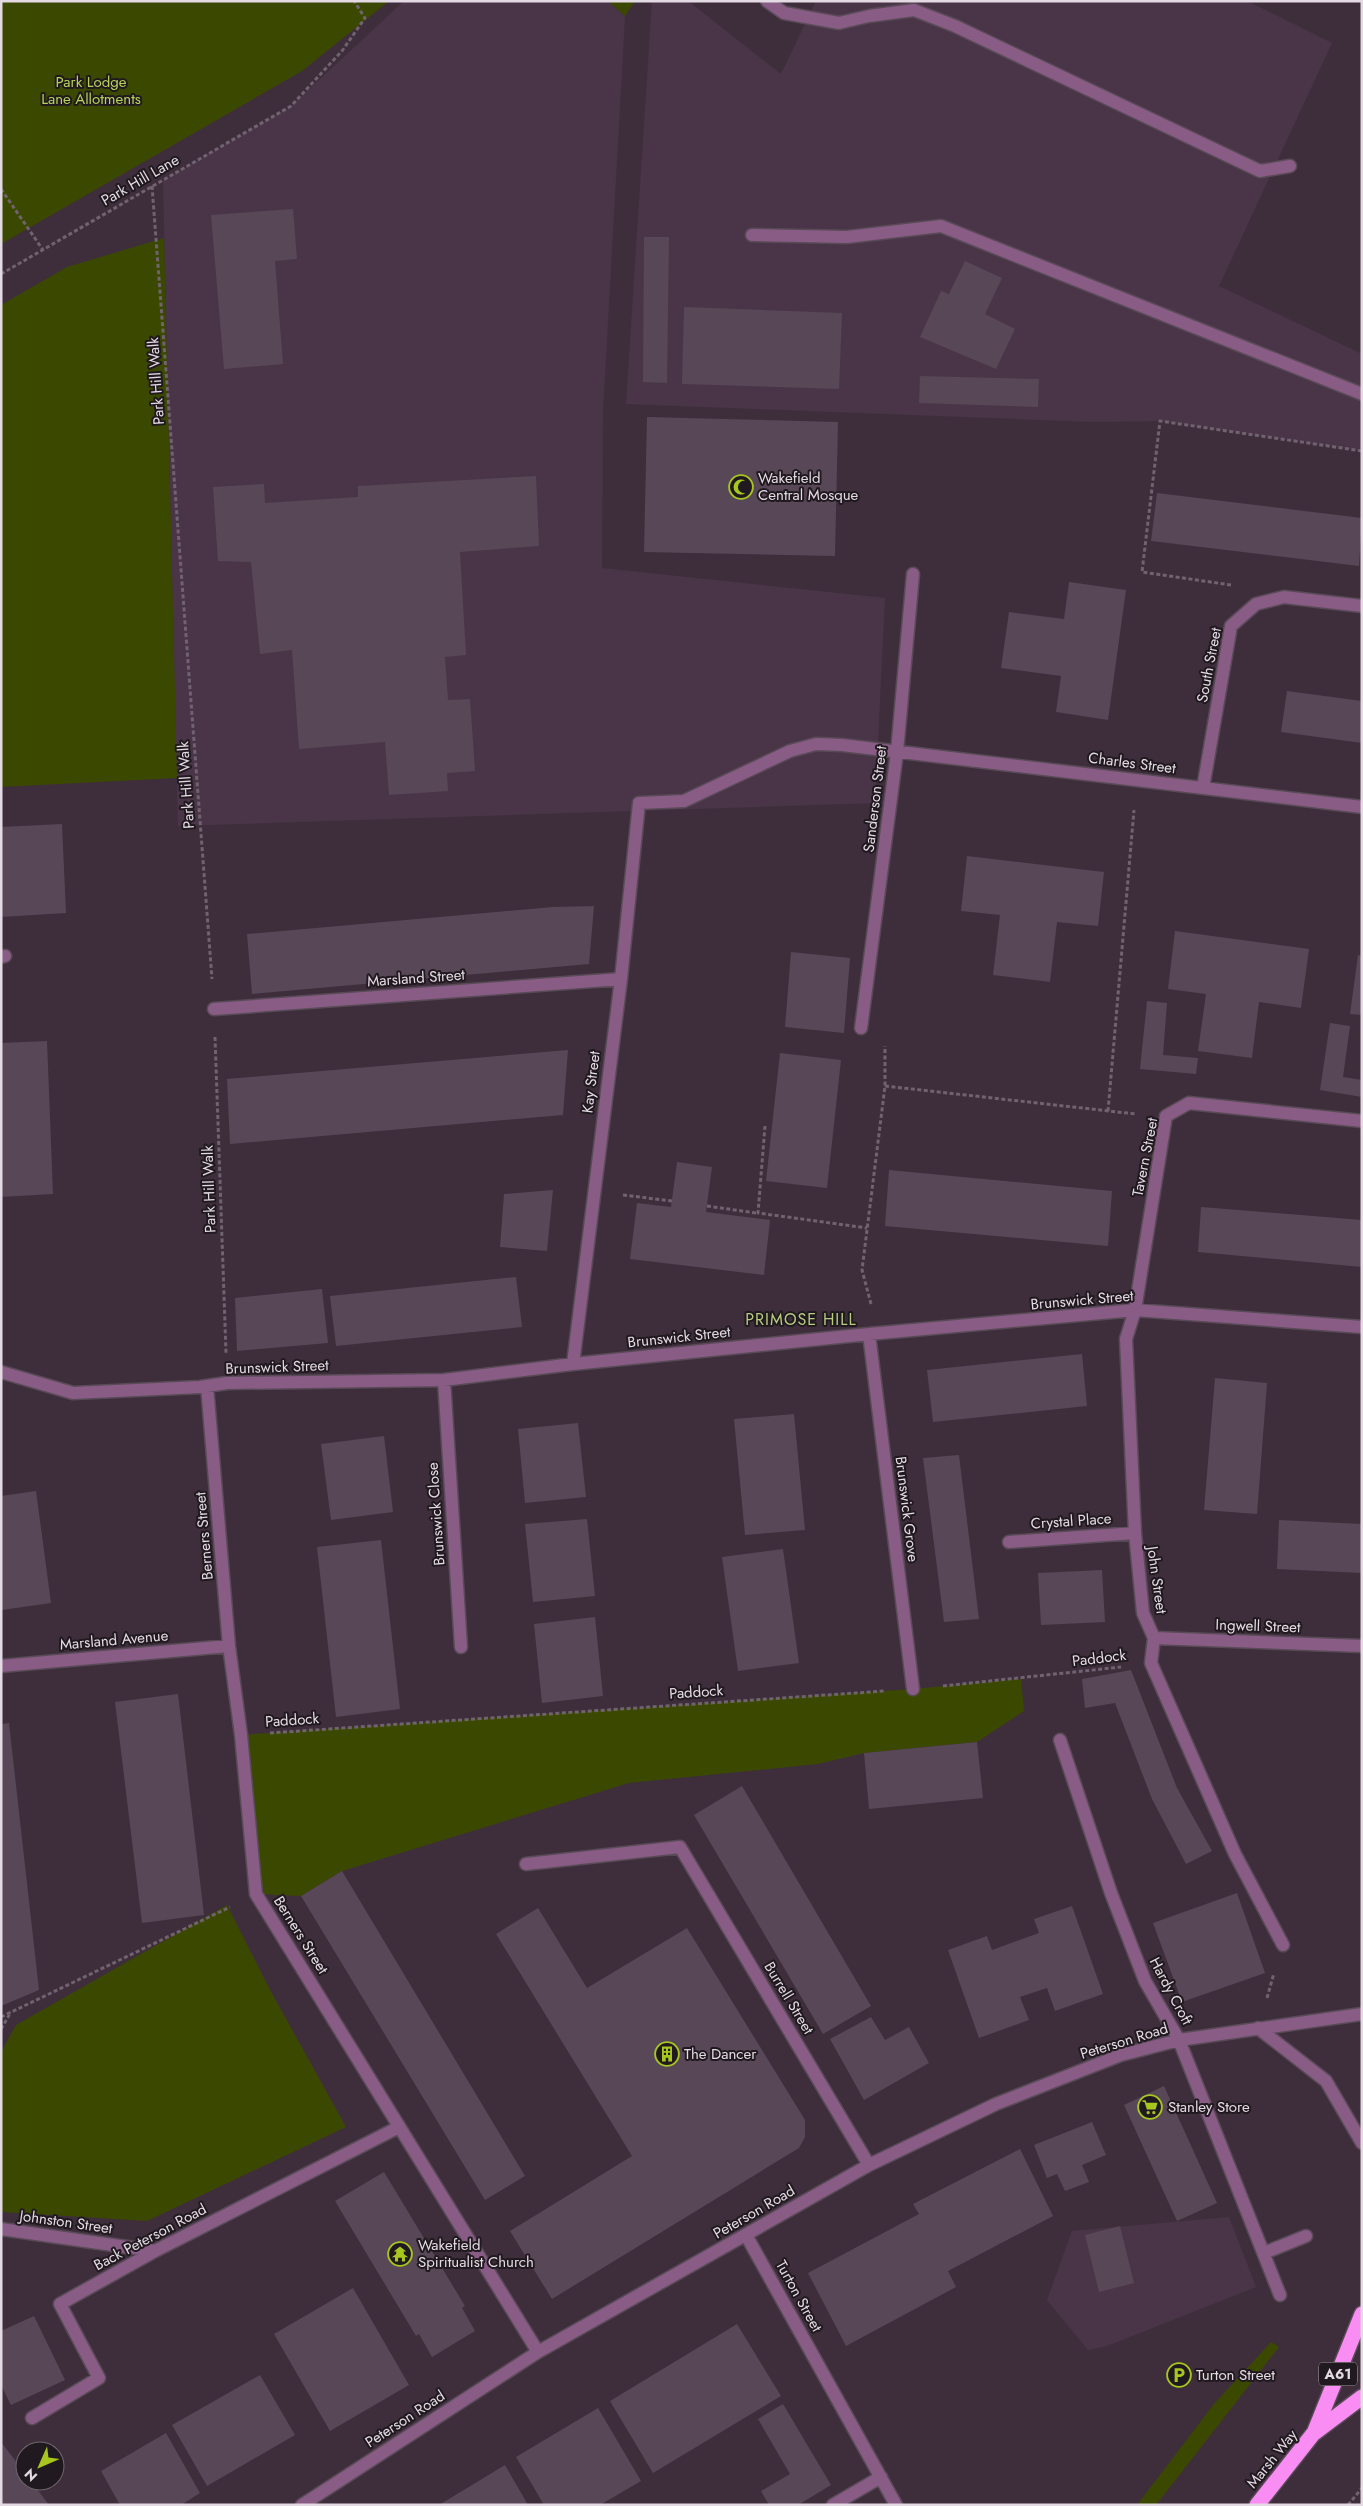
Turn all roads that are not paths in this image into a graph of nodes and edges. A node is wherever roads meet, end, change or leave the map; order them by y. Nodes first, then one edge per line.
1 (768, 1) edge
2 (1290, 166) dead end
3 (752, 235) dead end
4 (1362, 394) edge
5 (913, 574) dead end
6 (1362, 606) edge
7 (897, 752) junction
8 (1203, 788) junction
9 (639, 803) joint
10 (1362, 808) edge
11 (620, 979) junction
12 (214, 1010) road end
13 (862, 1028) road end
14 (1362, 1121) edge
15 (1135, 1310) junction
16 (1362, 1327) edge
17 (874, 1334) junction
18 (573, 1364) junction
19 (1, 1372) edge
20 (444, 1380) junction
21 (207, 1386) junction
22 (1135, 1533) junction
23 (1009, 1542) dead end
24 (1154, 1638) junction
25 (229, 1646) junction
26 (1362, 1646) edge
27 (461, 1647) dead end
28 (1, 1666) edge
29 (913, 1689) road end
30 (1060, 1740) dead end
31 (526, 1864) dead end
32 (1283, 1945) road end
33 (1362, 2014) edge
34 (1258, 2028) junction
35 (1179, 2040) junction
36 (400, 2127) junction
37 (1362, 2144) edge
38 (869, 2165) junction
39 (1, 2229) edge
40 (746, 2235) junction
41 (1306, 2236) dead end
42 (155, 2251) junction
43 (1264, 2253) junction
44 (1280, 2295) dead end
45 (1362, 2314) edge
46 (538, 2352) junction
47 (1362, 2397) edge
48 (32, 2418) dead end
49 (1313, 2434) junction
50 (881, 2477) junction
51 (302, 2505) edge
52 (833, 2505) edge
53 (896, 2505) edge
54 (1257, 2505) edge

1 - 2 street
3 - 4 street
5 - 7 street, Sanderson Street
6 - 8 street, South Street
7 - 8 street, Charles Street
7 - 9 street, Charles Street
7 - 13 street, Sanderson Street
8 - 10 street, Charles Street
9 - 11 street, Kay Street
11 - 12 street, Marsland Street
11 - 18 street, Kay Street
14 - 15 street, Tavern Street
15 - 16 street, Brunswick Street
15 - 17 street, Brunswick Street
15 - 22 street, John Street
17 - 18 street, Brunswick Street
17 - 29 street, Brunswick Grove
18 - 20 street, Brunswick Street
19 - 21 street, Brunswick Street
20 - 21 street, Brunswick Street
20 - 27 street, Brunswick Close
21 - 25 street, Berners Street
22 - 23 street, Crystal Place
22 - 24 street, John Street
24 - 26 street, Ingwell Street
24 - 32 street
25 - 28 street, Marsland Avenue
25 - 36 street, Berners Street
30 - 35 street, Hardy Croft
31 - 38 street, Burrell Street
33 - 34 street, Peterson Road
34 - 35 street, Peterson Road
34 - 37 street
35 - 38 street, Peterson Road
35 - 43 street, Hardy Croft
36 - 42 street, Back Peterson Road
36 - 46 street, Berners Street
38 - 40 street, Peterson Road
39 - 42 street, Johnston Street
40 - 46 street, Peterson Road
40 - 50 street, Turton Street
41 - 43 street
42 - 48 street, Back Peterson Road
43 - 44 street, Hardy Croft
45 - 49 highway, Marsh Way / A61
46 - 51 street, Peterson Road
47 - 49 highway, Marsh Way / A61
49 - 54 highway, Marsh Way / A61
50 - 52 street
50 - 53 street, Turton Street

